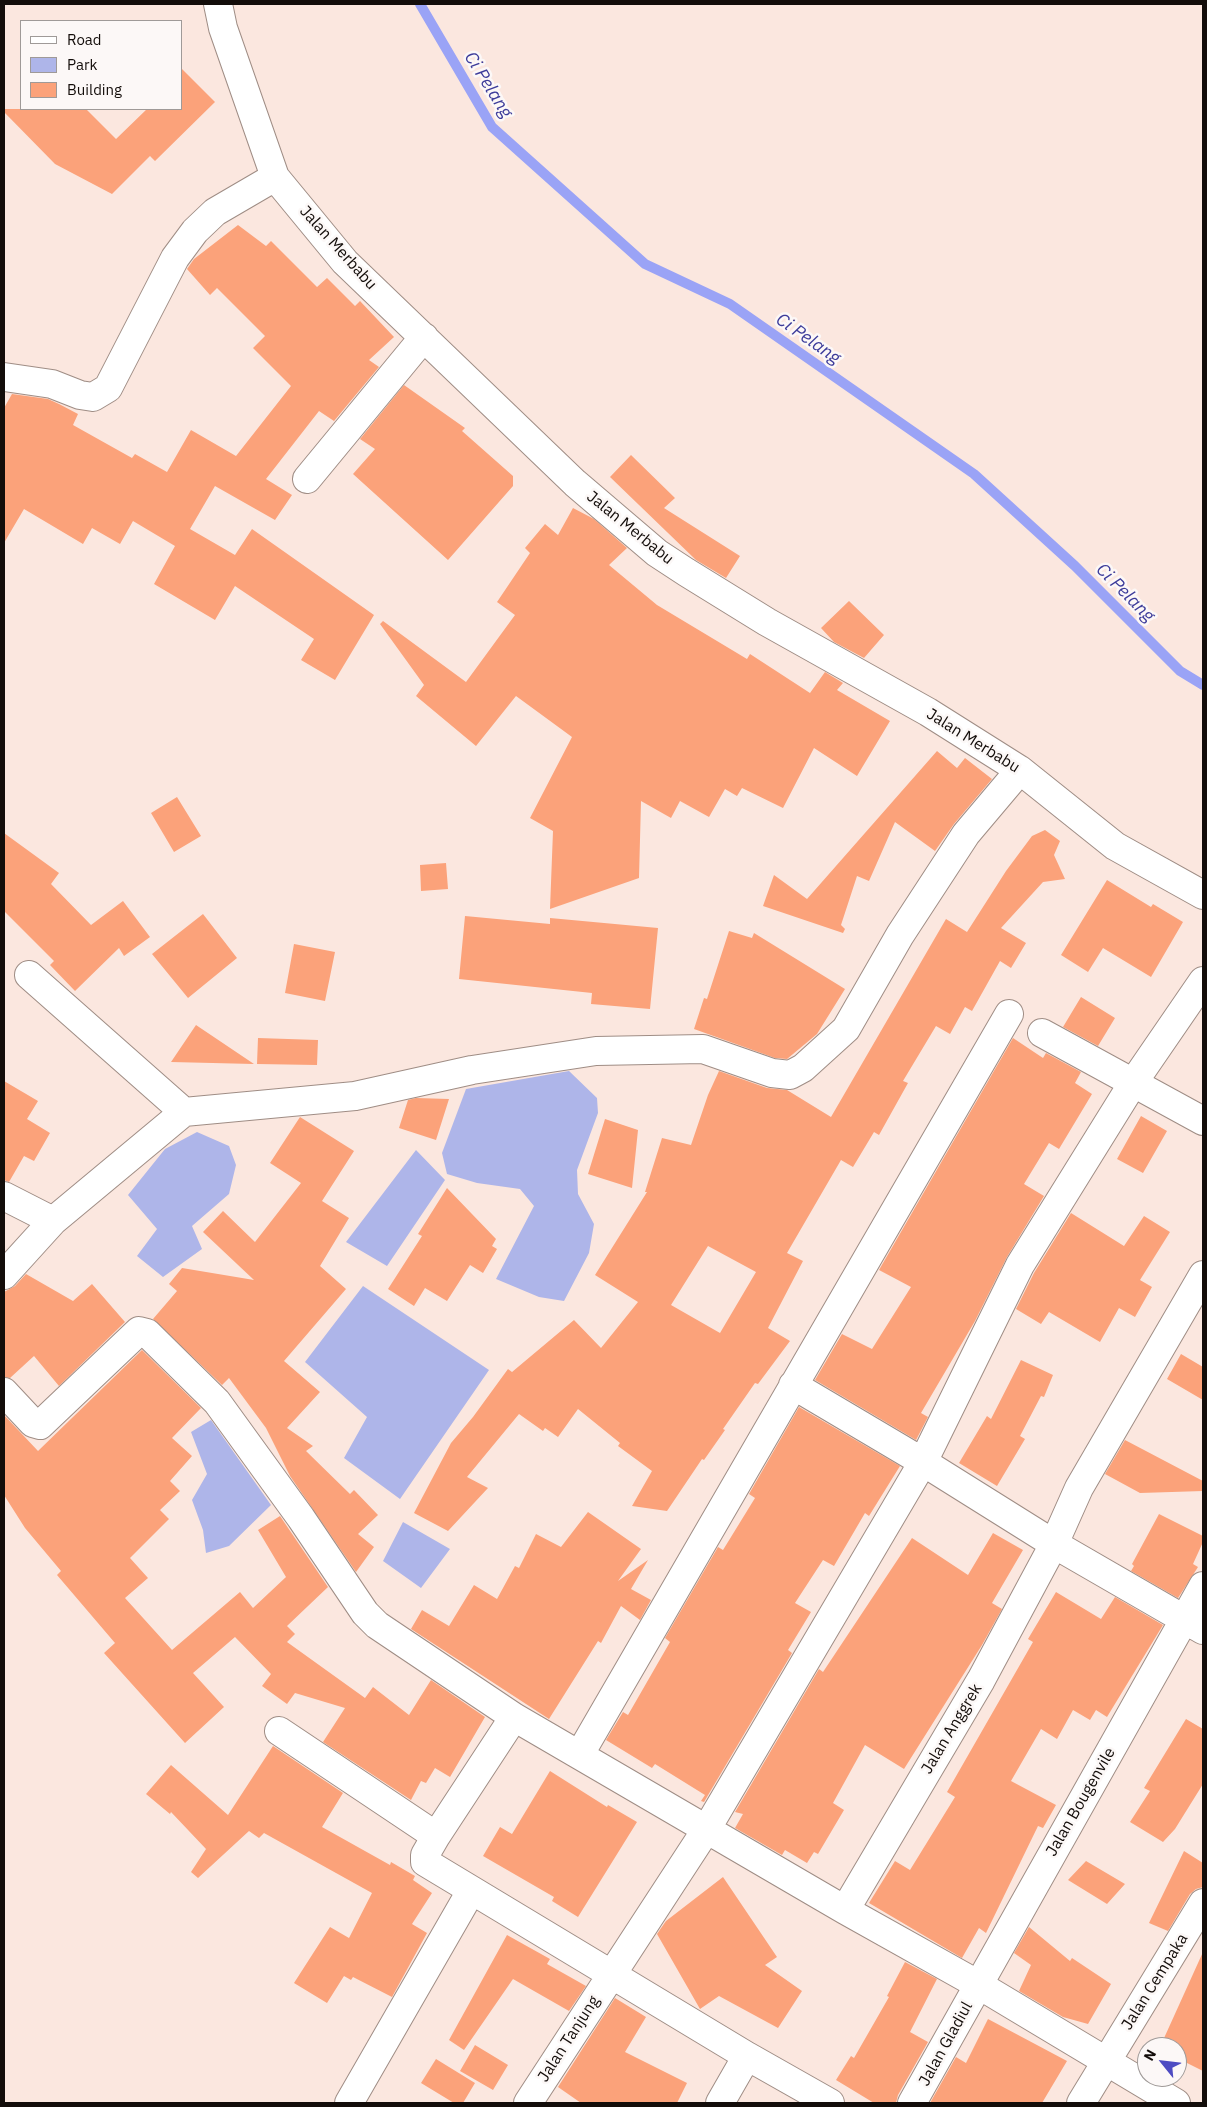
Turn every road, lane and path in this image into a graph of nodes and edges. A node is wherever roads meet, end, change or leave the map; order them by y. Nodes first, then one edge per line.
1 (218, 4) edge
2 (275, 177) junction
3 (424, 337) junction
4 (4, 376) edge
5 (307, 479) dead end
6 (1020, 770) junction
7 (1203, 895) edge
8 (30, 975) dead end
9 (1203, 980) edge
10 (1009, 1014) dead end
11 (1042, 1033) dead end
12 (1133, 1083) junction
13 (184, 1112) junction
14 (1203, 1121) edge
15 (4, 1196) edge
16 (54, 1221) junction
17 (4, 1275) edge
18 (1203, 1275) edge
19 (793, 1385) junction
20 (4, 1392) edge
21 (923, 1462) junction
22 (1054, 1544) junction
23 (1203, 1586) edge
24 (1194, 1624) edge
25 (514, 1717) junction
26 (279, 1731) dead end
27 (580, 1754) junction
28 (706, 1830) junction
29 (436, 1836) junction
30 (471, 1891) junction
31 (1203, 1903) edge
32 (845, 1910) junction
33 (610, 1975) junction
34 (979, 1985) junction
35 (746, 2056) junction
36 (1106, 2061) junction
37 (349, 2103) edge
38 (528, 2103) edge
39 (720, 2103) edge
40 (830, 2103) edge
41 (912, 2103) edge
42 (1081, 2103) edge
43 (1176, 2103) edge

1 - 2 street, Jalan Merbabu
2 - 3 street, Jalan Merbabu
2 - 4 street
3 - 5 street
3 - 6 street, Jalan Merbabu
6 - 7 street, Jalan Merbabu
6 - 13 street
8 - 13 street
9 - 12 street, Jalan Tanjung
10 - 19 street
11 - 12 street
12 - 14 street
12 - 21 street, Jalan Tanjung
13 - 16 street
15 - 16 street
16 - 17 street
18 - 22 street, Jalan Anggrek
19 - 21 street
19 - 27 street
20 - 25 street
21 - 22 street
21 - 28 street, Jalan Tanjung
22 - 24 street
22 - 32 street, Jalan Anggrek
23 - 24 street, Jalan Bougenvile
24 - 34 street, Jalan Bougenvile
25 - 27 street
25 - 29 street
26 - 29 street
27 - 28 street
28 - 32 street
28 - 33 street, Jalan Tanjung
29 - 30 street
30 - 33 street
30 - 37 street
31 - 36 street, Jalan Cempaka
32 - 34 street
33 - 35 street
33 - 38 street, Jalan Tanjung
34 - 36 street
34 - 41 street, Jalan Gladiul
35 - 39 street
35 - 40 street
36 - 42 street, Jalan Cempaka
36 - 43 street

